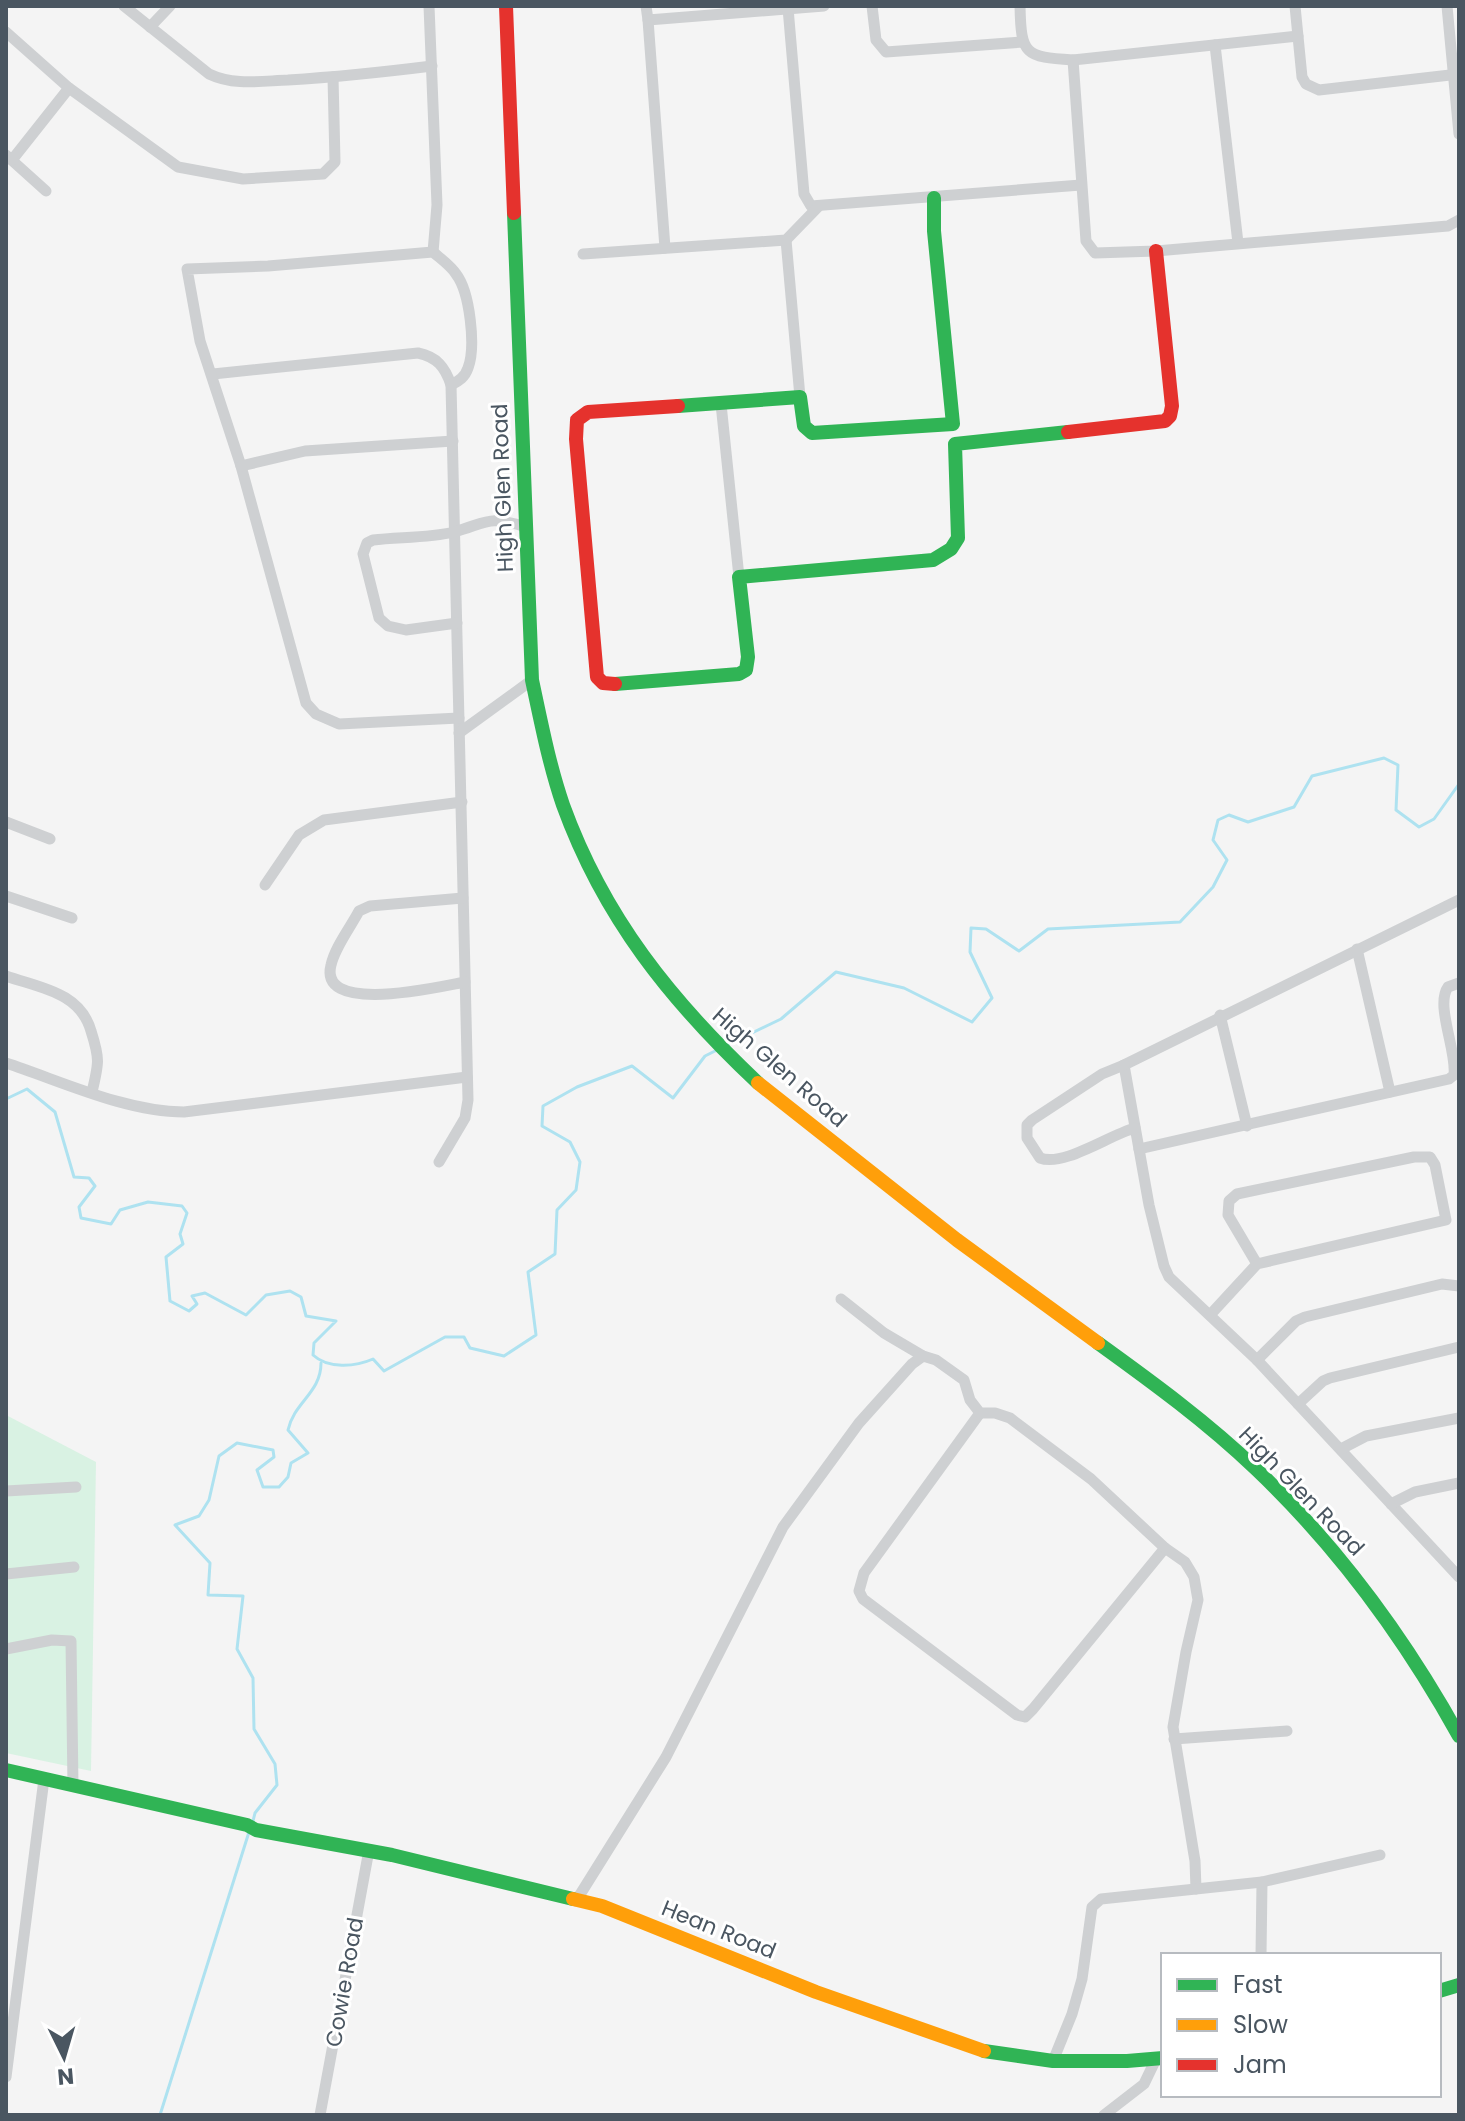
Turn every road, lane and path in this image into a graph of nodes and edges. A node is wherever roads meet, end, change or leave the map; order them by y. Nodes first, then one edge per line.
1 (124, 6) edge
2 (170, 6) edge
3 (429, 6) edge
4 (506, 6) edge
5 (646, 6) edge
6 (824, 6) edge
7 (872, 6) edge
8 (1020, 6) edge
9 (1295, 6) edge
10 (1447, 6) edge
11 (788, 8) junction
12 (648, 20) junction
13 (150, 27) junction
14 (6, 32) edge
15 (1298, 36) junction
16 (1023, 42) junction
17 (1215, 45) junction
18 (1073, 60) junction
19 (432, 66) junction
20 (1456, 74) edge
21 (333, 77) junction
22 (69, 88) junction
23 (1459, 134) edge
24 (9, 158) edge
25 (1081, 185) junction
26 (46, 191) dead end
27 (934, 198) junction
28 (818, 207) junction
29 (1459, 220) edge
30 (786, 240) junction
31 (1238, 243) junction
32 (665, 248) junction
33 (1156, 251) junction
34 (433, 252) junction
35 (583, 254) dead end
36 (213, 374) junction
37 (451, 385) junction
38 (800, 397) junction
39 (721, 404) junction
40 (953, 424) junction
41 (453, 441) junction
42 (955, 444) junction
43 (241, 466) junction
44 (526, 527) junction
45 (453, 532) junction
46 (739, 577) junction
47 (457, 623) junction
48 (532, 680) junction
49 (459, 718) junction
50 (459, 733) junction
51 (462, 802) junction
52 (6, 822) edge
53 (50, 839) dead end
54 (265, 885) dead end
55 (6, 896) edge
56 (463, 898) junction
57 (1459, 900) edge
58 (72, 918) dead end
59 (1357, 949) junction
60 (6, 976) edge
61 (465, 982) junction
62 (1459, 983) edge
63 (1220, 1015) junction
64 (6, 1063) edge
65 (1124, 1065) junction
66 (467, 1077) junction
67 (92, 1092) junction
68 (1390, 1092) junction
69 (1247, 1126) junction
70 (1135, 1128) junction
71 (1139, 1149) junction
72 (439, 1162) dead end
73 (1257, 1264) junction
74 (1459, 1286) edge
75 (841, 1299) dead end
76 (1210, 1315) junction
77 (1459, 1347) edge
78 (923, 1356) junction
79 (1257, 1360) junction
80 (1298, 1404) junction
81 (980, 1413) junction
82 (1459, 1418) edge
83 (1341, 1449) junction
84 (1459, 1483) edge
85 (76, 1487) dead end
86 (6, 1491) edge
87 (1391, 1504) junction
88 (1165, 1548) junction
89 (74, 1567) dead end
90 (6, 1574) edge
91 (1459, 1577) edge
92 (6, 1649) edge
93 (1287, 1731) dead end
94 (1459, 1736) edge
95 (1174, 1739) junction
96 (6, 1770) edge
97 (44, 1779) junction
98 (73, 1786) junction
99 (369, 1850) junction
100 (1380, 1855) dead end
101 (1262, 1882) junction
102 (1196, 1889) junction
103 (576, 1901) junction
104 (1261, 1953) edge
105 (10, 2005) edge
106 (1159, 2058) edge
107 (1053, 2061) junction
108 (6, 2077) edge
109 (320, 2115) edge
110 (1104, 2115) edge

1 - 13 street
2 - 13 street
3 - 19 street
4 - 44 street, High Glen Road
5 - 12 street
6 - 11 street
7 - 16 street
8 - 16 street
9 - 15 street
10 - 20 street
11 - 12 street
11 - 28 street
12 - 32 street
13 - 21 street
14 - 22 street
15 - 17 street
15 - 20 street
16 - 18 street
17 - 18 street
17 - 31 street
18 - 25 street
19 - 21 street
19 - 34 street
20 - 23 street
21 - 22 street
22 - 24 street
24 - 26 street
25 - 27 street
25 - 33 street
27 - 28 street
27 - 40 street
28 - 30 street
29 - 31 street
30 - 32 street
30 - 38 street
31 - 33 street
32 - 35 street
33 - 42 street
34 - 36 street
34 - 37 street
36 - 37 street
36 - 43 street
37 - 41 street
38 - 39 street
38 - 40 street
39 - 46 street
39 - 46 street
40 - 42 street
41 - 43 street
41 - 45 street
42 - 46 street
43 - 49 street
44 - 45 street
44 - 48 street, High Glen Road
45 - 47 street
45 - 47 street
47 - 49 street
48 - 50 street
48 - 94 street, High Glen Road
49 - 50 street
50 - 51 street
51 - 54 street
51 - 56 street
52 - 53 street
55 - 58 street
56 - 61 street
56 - 61 street
57 - 59 street
59 - 63 street
59 - 68 street
60 - 67 street
61 - 66 street
62 - 68 street
63 - 65 street
63 - 69 street
64 - 67 street
65 - 70 street
65 - 70 street
66 - 67 street
66 - 72 street
68 - 69 street
69 - 71 street
70 - 71 street
71 - 76 street
73 - 73 street
73 - 76 street
74 - 79 street
75 - 78 street
76 - 79 street
77 - 80 street
78 - 81 street
78 - 103 street
79 - 80 street
80 - 83 street
81 - 88 street
81 - 88 street
82 - 83 street
83 - 87 street
84 - 87 street
85 - 86 street
87 - 91 street
88 - 95 street
89 - 90 street
92 - 98 street
93 - 95 street
95 - 102 street
96 - 97 street, Hean Road
97 - 98 street, Hean Road
97 - 105 street
98 - 99 street, Hean Road
99 - 103 street, Hean Road
99 - 109 street, Cowie Road
100 - 101 street
101 - 102 street
101 - 104 street
102 - 107 street
103 - 107 street, Hean Road
105 - 108 street
106 - 107 street, Hean Road
106 - 110 street

